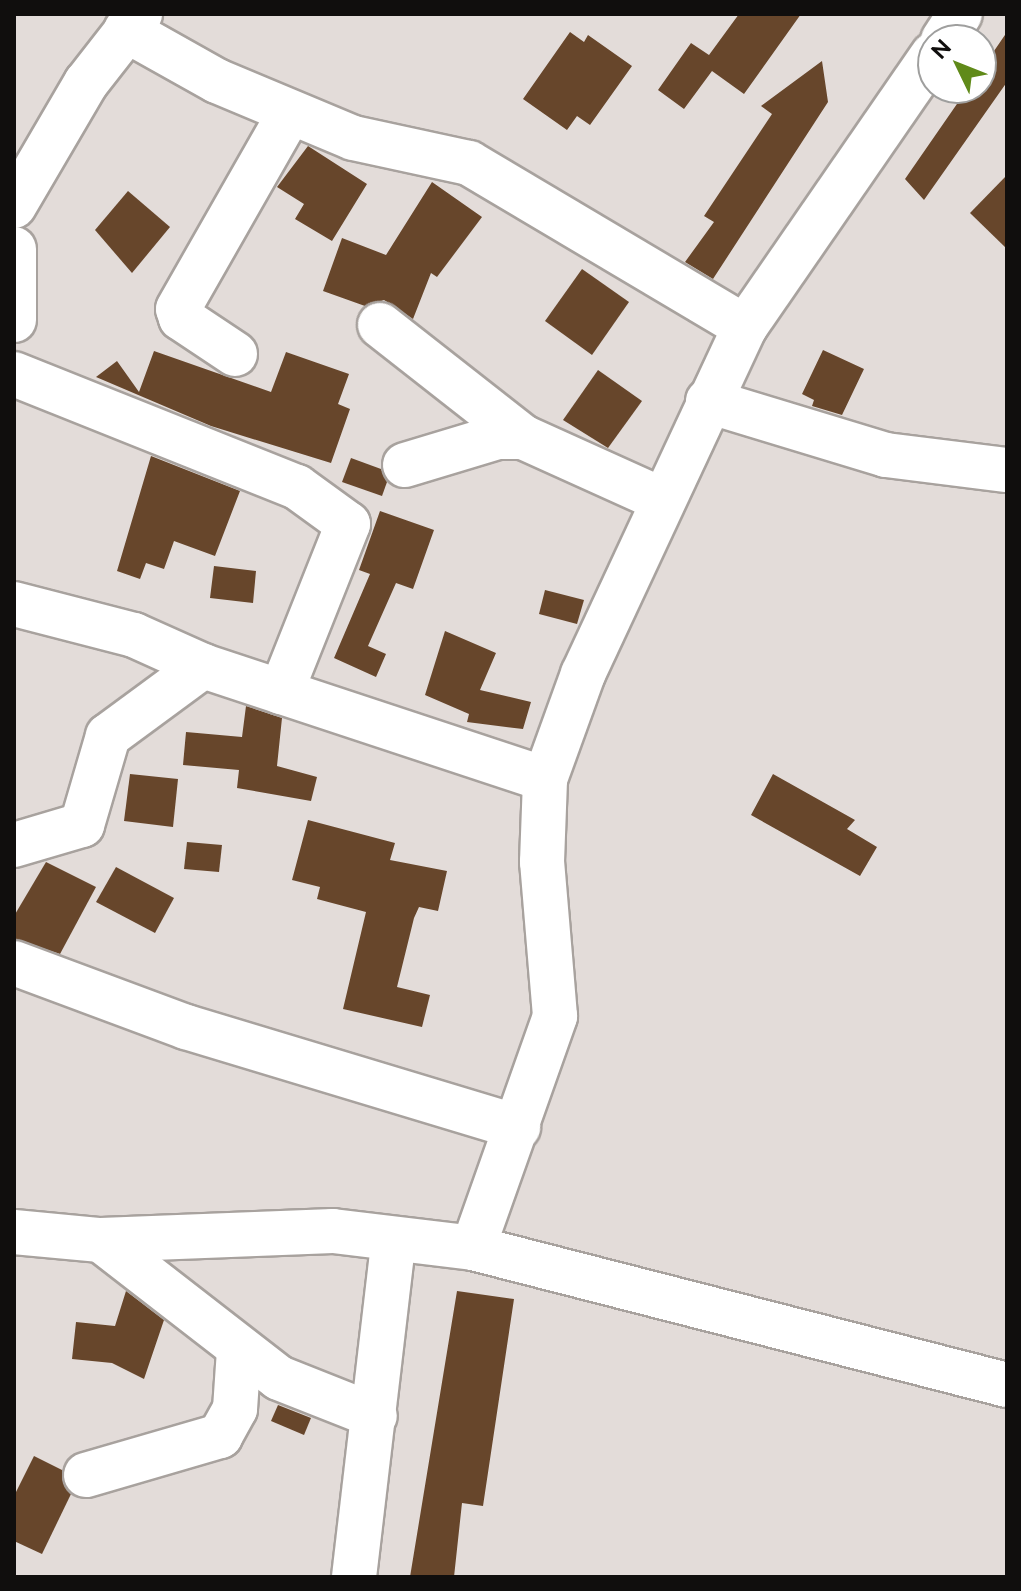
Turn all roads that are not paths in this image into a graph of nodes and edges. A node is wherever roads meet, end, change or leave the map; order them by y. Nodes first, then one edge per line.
1 (133, 22) edge
2 (917, 77) edge
3 (290, 113) junction
4 (14, 206) edge
5 (14, 249) edge
6 (14, 320) edge
7 (380, 325) dead end
8 (745, 327) junction
9 (235, 354) dead end
10 (14, 374) edge
11 (708, 401) junction
12 (523, 437) junction
13 (405, 465) dead end
14 (1007, 470) edge
15 (660, 499) junction
16 (14, 604) edge
17 (203, 666) junction
18 (281, 692) junction
19 (545, 779) junction
20 (14, 845) edge
21 (14, 963) edge
22 (518, 1127) junction
23 (14, 1198) edge
24 (29, 1233) edge
25 (394, 1239) junction
26 (101, 1240) junction
27 (473, 1248) junction
28 (239, 1350) junction
29 (1007, 1385) edge
30 (375, 1416) junction
31 (86, 1475) dead end
32 (354, 1577) edge

1 - 3 street
1 - 4 street
2 - 8 street
3 - 8 street
3 - 9 street
5 - 6 street
7 - 12 street
8 - 11 street
10 - 18 street
11 - 14 street
11 - 15 street
12 - 13 street
12 - 15 street
15 - 19 street
16 - 17 street
17 - 18 street
17 - 20 street
18 - 19 street
19 - 22 street
21 - 22 street
22 - 27 street
23 - 24 street
24 - 26 street
25 - 26 street
25 - 27 street
25 - 30 street
26 - 28 street
27 - 29 street
28 - 30 street
28 - 31 street
30 - 32 street

